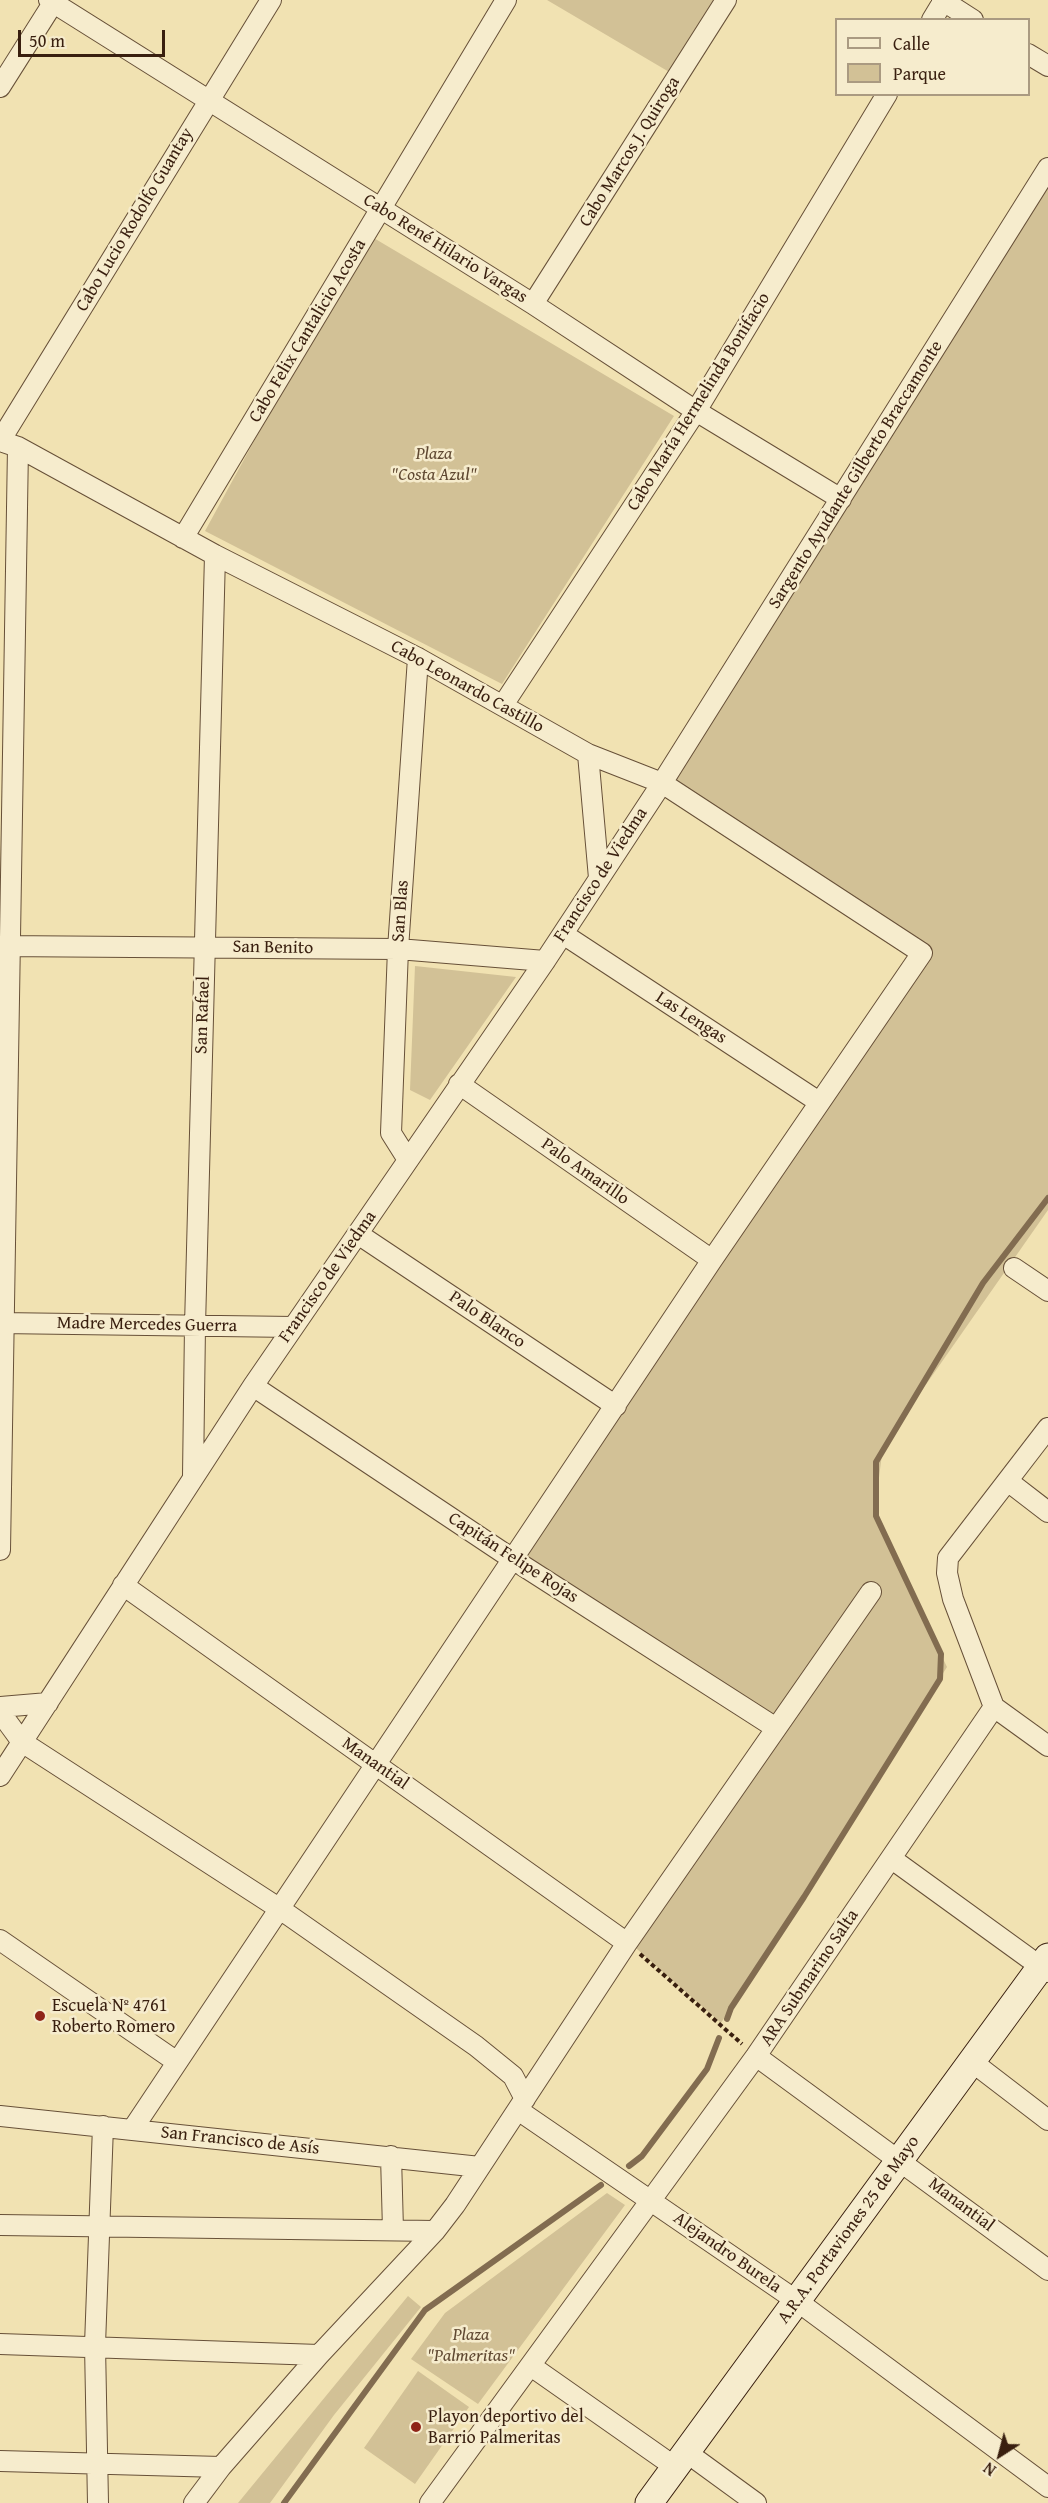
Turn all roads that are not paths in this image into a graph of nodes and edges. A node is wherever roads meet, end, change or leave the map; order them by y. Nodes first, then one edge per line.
1 (271, 0) edge
2 (506, 0) edge
3 (726, 0) edge
4 (943, 0) edge
5 (52, 1) edge
6 (933, 18) edge
7 (970, 18) edge
8 (1030, 55) edge
9 (1048, 66) edge
10 (0, 87) edge
11 (886, 96) edge
12 (208, 100) junction
13 (1048, 168) edge
14 (381, 210) junction
15 (533, 304) junction
16 (696, 411) junction
17 (6, 443) edge
18 (841, 499) junction
19 (183, 538) junction
20 (215, 555) junction
21 (418, 658) junction
22 (503, 705) junction
23 (588, 754) junction
24 (662, 783) junction
25 (599, 878) junction
26 (563, 934) junction
27 (5, 946) edge
28 (205, 947) junction
29 (399, 949) junction
30 (545, 961) junction
31 (459, 1084) junction
32 (819, 1102) junction
33 (408, 1160) junction
34 (358, 1234) junction
35 (711, 1260) junction
36 (1014, 1268) dead end
37 (1048, 1291) edge
38 (2, 1324) edge
39 (195, 1326) junction
40 (293, 1327) junction
41 (253, 1386) junction
42 (616, 1406) junction
43 (1048, 1428) edge
44 (193, 1476) junction
45 (1009, 1482) junction
46 (1048, 1512) edge
47 (0, 1550) edge
48 (514, 1560) junction
49 (123, 1585) junction
50 (871, 1592) dead end
51 (48, 1704) junction
52 (0, 1707) edge
53 (994, 1707) junction
54 (0, 1712) edge
55 (776, 1728) junction
56 (22, 1742) junction
57 (1048, 1746) edge
58 (377, 1766) junction
59 (0, 1776) edge
60 (892, 1859) junction
61 (280, 1909) junction
62 (0, 1940) edge
63 (627, 1943) junction
64 (1046, 1965) edge
65 (756, 2056) junction
66 (971, 2061) junction
67 (177, 2062) junction
68 (521, 2105) junction
69 (0, 2116) edge
70 (1048, 2120) edge
71 (103, 2126) junction
72 (132, 2130) junction
73 (391, 2156) junction
74 (901, 2160) junction
75 (480, 2167) junction
76 (652, 2201) junction
77 (0, 2225) edge
78 (100, 2227) junction
79 (393, 2230) junction
80 (435, 2231) junction
81 (1048, 2270) edge
82 (797, 2301) junction
83 (0, 2344) edge
84 (95, 2345) junction
85 (319, 2355) junction
86 (531, 2366) junction
87 (681, 2460) junction
88 (0, 2461) edge
89 (99, 2463) junction
90 (221, 2467) junction
91 (1048, 2487) edge
92 (98, 2503) edge
93 (194, 2503) edge
94 (430, 2503) edge
95 (649, 2503) edge
96 (756, 2503) edge

1 - 12 street, Cabo Lucio Rodolfo Guantay
2 - 14 street, Cabo Felix Cantalicio Acosta
3 - 15 street, Cabo Marcos J. Quiroga
4 - 6 street
4 - 7 street
5 - 10 street
5 - 12 street, Cabo René Hilario Vargas
8 - 9 street
11 - 16 street, Cabo María Hermelinda Bonifacio
12 - 14 street, Cabo René Hilario Vargas
12 - 17 street, Cabo Lucio Rodolfo Guantay
13 - 18 street, Sargento Ayudante Gilberto Braccamonte
14 - 15 street, Cabo René Hilario Vargas
14 - 19 street, Cabo Felix Cantalicio Acosta
15 - 16 street, Cabo René Hilario Vargas
16 - 18 street, Cabo René Hilario Vargas
16 - 22 street, Cabo María Hermelinda Bonifacio
17 - 19 street, Cabo Leonardo Castillo
17 - 27 street
18 - 24 street, Sargento Ayudante Gilberto Braccamonte
19 - 20 street, Cabo Leonardo Castillo
20 - 21 street, Cabo Leonardo Castillo
20 - 28 street, San Rafael
21 - 22 street, Cabo Leonardo Castillo
21 - 29 street, San Blas
22 - 23 street, Cabo Leonardo Castillo
23 - 24 street, Cabo Leonardo Castillo
23 - 25 street
24 - 25 street, Francisco de Viedma
24 - 32 street, Cabo Leonardo Castillo
25 - 26 street, Francisco de Viedma
26 - 30 street, Francisco de Viedma
26 - 32 street, Las Lengas
27 - 28 street, San Benito
27 - 38 street
28 - 29 street, San Benito
28 - 39 street, San Rafael
29 - 30 street, San Benito
29 - 33 street, San Blas
30 - 31 street, Francisco de Viedma
31 - 33 street, Francisco de Viedma
31 - 35 street, Palo Amarillo
32 - 35 street
33 - 34 street, Francisco de Viedma
34 - 40 street, Francisco de Viedma
34 - 42 street, Palo Blanco
35 - 42 street
36 - 37 street
38 - 39 street, Madre Mercedes Guerra
38 - 47 street
39 - 40 street, Madre Mercedes Guerra
39 - 44 street, San Rafael
40 - 41 street, Francisco de Viedma
41 - 44 street, Francisco de Viedma
41 - 48 street, Capitán Felipe Rojas
42 - 48 street
43 - 45 street
44 - 49 street, Francisco de Viedma
45 - 46 street
45 - 53 street
48 - 55 street, Capitán Felipe Rojas
48 - 58 street
49 - 51 street, Francisco de Viedma
49 - 58 street, Manantial
50 - 55 street
51 - 52 street
51 - 56 street, Francisco de Viedma
53 - 57 street
53 - 60 street, ARA Submarino Salta
54 - 56 street
55 - 63 street
56 - 59 street, Francisco de Viedma
56 - 61 street
58 - 61 street
58 - 63 street, Manantial
60 - 64 street
60 - 65 street, ARA Submarino Salta
61 - 67 street
61 - 68 street
62 - 67 street
63 - 68 street
64 - 66 street, A.R.A. Portaviones 25 de Mayo
65 - 74 street, Manantial
65 - 76 street, ARA Submarino Salta
66 - 70 street
66 - 74 street, A.R.A. Portaviones 25 de Mayo
67 - 72 street
68 - 75 street
68 - 76 street, Alejandro Burela
69 - 71 street, San Francisco de Asís
71 - 72 street, San Francisco de Asís
71 - 78 street
72 - 73 street, San Francisco de Asís
73 - 75 street, San Francisco de Asís
73 - 79 street
74 - 81 street, Manantial
74 - 82 street, A.R.A. Portaviones 25 de Mayo
75 - 80 street
76 - 82 street, Alejandro Burela
76 - 86 street, ARA Submarino Salta
77 - 78 street
78 - 79 street
78 - 84 street
79 - 80 street
80 - 85 street
82 - 87 street, A.R.A. Portaviones 25 de Mayo
82 - 91 street, Alejandro Burela
83 - 84 street
84 - 85 street
84 - 89 street
85 - 90 street
86 - 87 street
86 - 94 street, ARA Submarino Salta
87 - 95 street, A.R.A. Portaviones 25 de Mayo
87 - 96 street
88 - 89 street
89 - 90 street
89 - 92 street
90 - 93 street

